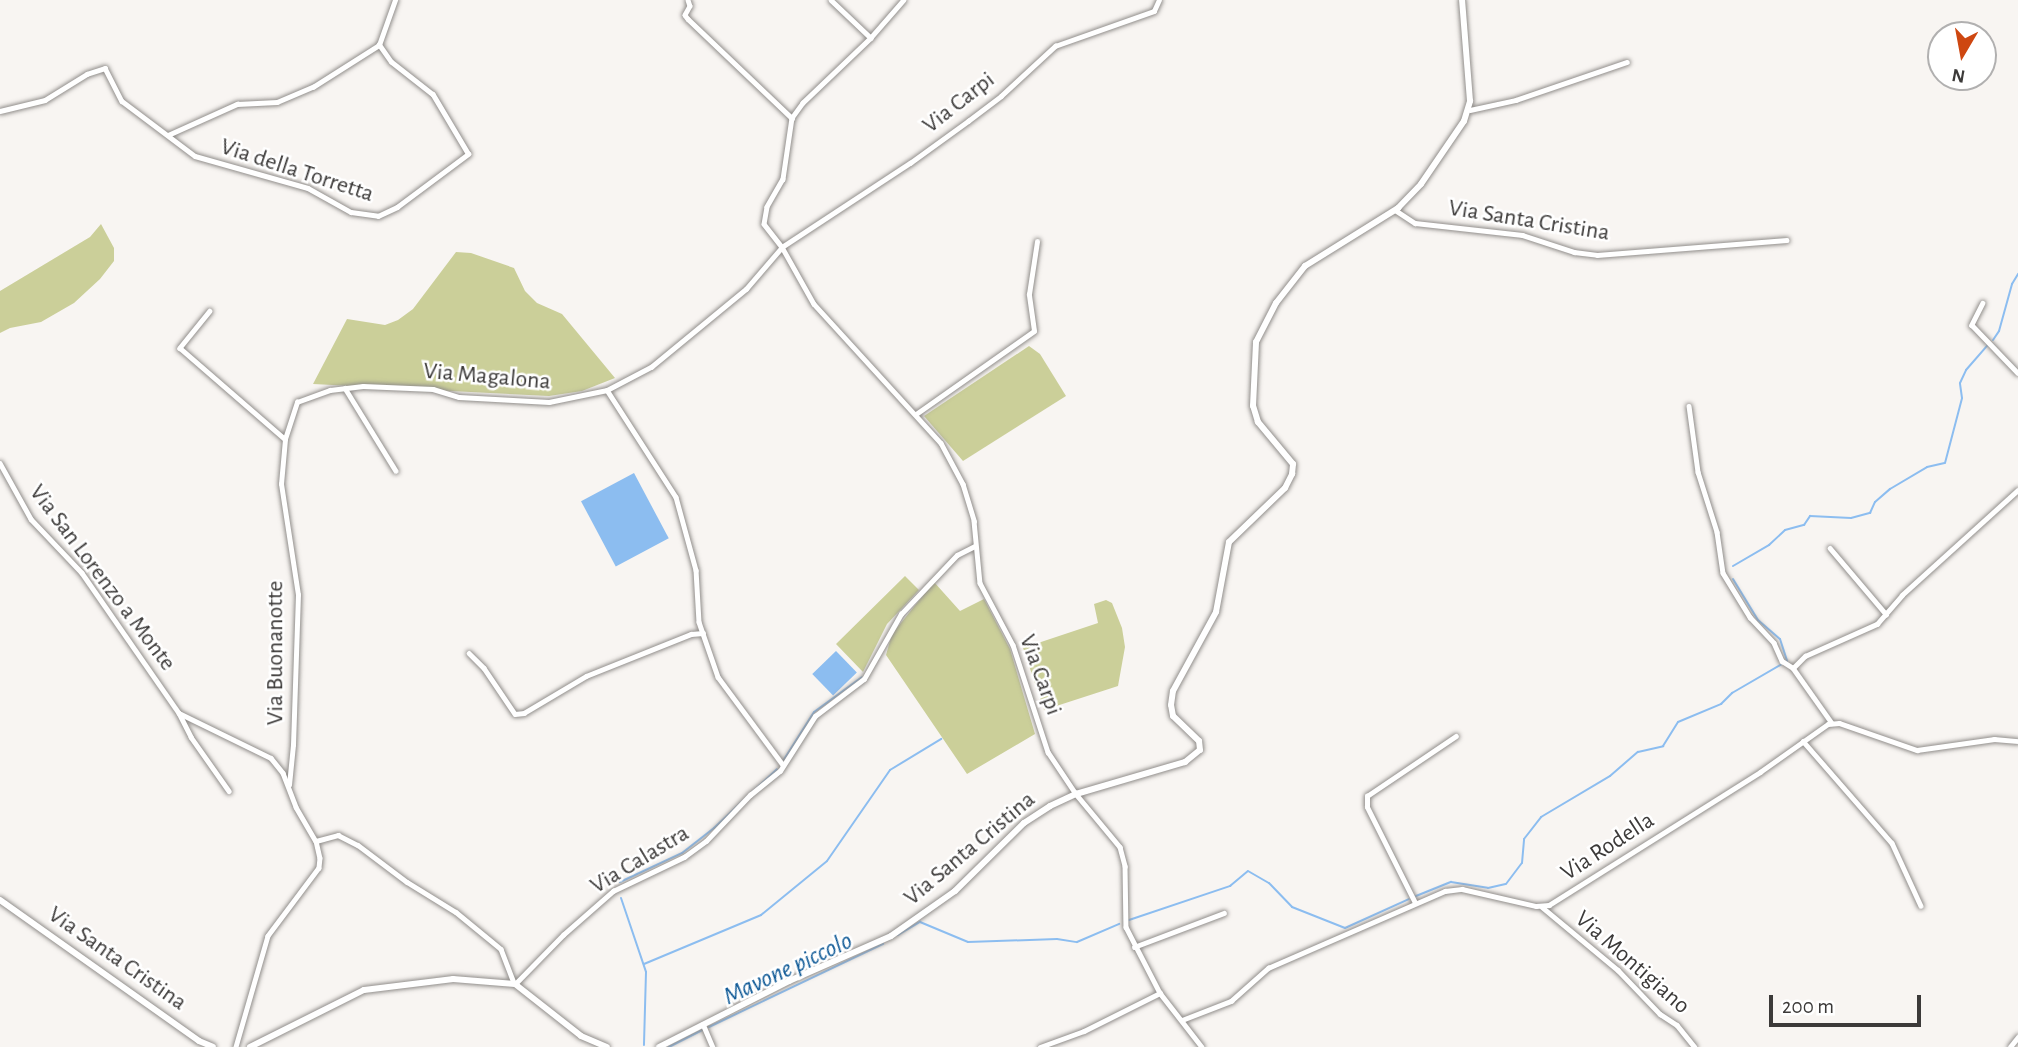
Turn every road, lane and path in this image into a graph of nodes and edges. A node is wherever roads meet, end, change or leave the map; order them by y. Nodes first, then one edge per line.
1 (396, 0) edge
2 (688, 0) edge
3 (831, 0) edge
4 (904, 0) edge
5 (1159, 0) edge
6 (1462, 0) edge
7 (871, 38) junction
8 (379, 45) junction
9 (1627, 62) dead end
10 (1470, 110) junction
11 (0, 111) edge
12 (792, 118) junction
13 (168, 135) junction
14 (1395, 210) junction
15 (1786, 240) dead end
16 (1037, 242) dead end
17 (782, 247) junction
18 (1983, 303) dead end
19 (210, 312) dead end
20 (2018, 373) edge
21 (345, 388) junction
22 (607, 390) junction
23 (297, 402) joint
24 (1689, 406) dead end
25 (916, 414) junction
26 (285, 439) junction
27 (0, 463) edge
28 (396, 471) dead end
29 (2018, 490) edge
30 (975, 546) junction
31 (1830, 548) dead end
32 (1886, 614) junction
33 (703, 633) junction
34 (469, 653) dead end
35 (1793, 668) junction
36 (179, 713) junction
37 (1832, 723) junction
38 (1456, 736) dead end
39 (1803, 741) junction
40 (2018, 741) edge
41 (783, 765) junction
42 (289, 785) junction
43 (229, 791) dead end
44 (1076, 794) junction
45 (316, 841) junction
46 (0, 900) edge
47 (1415, 903) junction
48 (1921, 906) dead end
49 (1542, 907) junction
50 (1224, 913) dead end
51 (1134, 947) junction
52 (514, 984) junction
53 (1160, 993) junction
54 (1182, 1020) junction
55 (703, 1024) junction
56 (2018, 1037) edge
57 (213, 1047) edge
58 (236, 1047) edge
59 (250, 1047) edge
60 (607, 1047) edge
61 (659, 1047) edge
62 (713, 1047) edge
63 (1040, 1047) edge
64 (1202, 1047) edge
65 (1695, 1047) edge
66 (2010, 1047) edge

1 - 8 street
2 - 12 street
3 - 7 street
4 - 7 street
5 - 17 street, Via Carpi
6 - 10 street
7 - 12 street
8 - 13 street, Via della Torretta
8 - 13 street, Via della Torretta
9 - 10 street
10 - 14 street, Via Santa Cristina
11 - 13 street, Via della Torretta
12 - 17 street, Via Carpi
14 - 15 street, Via Santa Cristina
14 - 44 street, Via Santa Cristina
16 - 25 street
17 - 22 street, Via Magalona
17 - 25 street, Via Carpi
18 - 20 street
19 - 26 street
21 - 22 street, Via Magalona
21 - 23 street, Via Magalona
21 - 28 street
22 - 33 street
23 - 26 street, Via Buonanotte
24 - 35 street
25 - 30 street, Via Carpi
26 - 42 street, Via Buonanotte
27 - 36 street, Via San Lorenzo a Monte
29 - 32 street
30 - 41 street, Via Calastra
30 - 44 street, Via Carpi
31 - 32 street
32 - 35 street
33 - 34 street
33 - 41 street
35 - 37 street
36 - 42 street, Via San Lorenzo a Monte
36 - 43 street, Via San Lorenzo a Monte
37 - 39 street, Via Rodella
37 - 40 street
38 - 47 street
39 - 48 street
39 - 49 street, Via Rodella
41 - 52 street, Via Calastra
42 - 45 street, Via San Lorenzo a Monte
44 - 51 street, Via Carpi
44 - 55 street, Via Santa Cristina
45 - 52 street
45 - 58 street
46 - 57 street, Via Santa Cristina
47 - 49 street, Via Rodella
47 - 54 street, Via Rodella
49 - 65 street, Via Montigiano
50 - 51 street
51 - 53 street, Via Carpi
52 - 59 street
52 - 60 street
53 - 54 street, Via Carpi
53 - 63 street
54 - 64 street, Via Carpi
55 - 61 street, Via Santa Cristina
55 - 62 street
56 - 66 street

